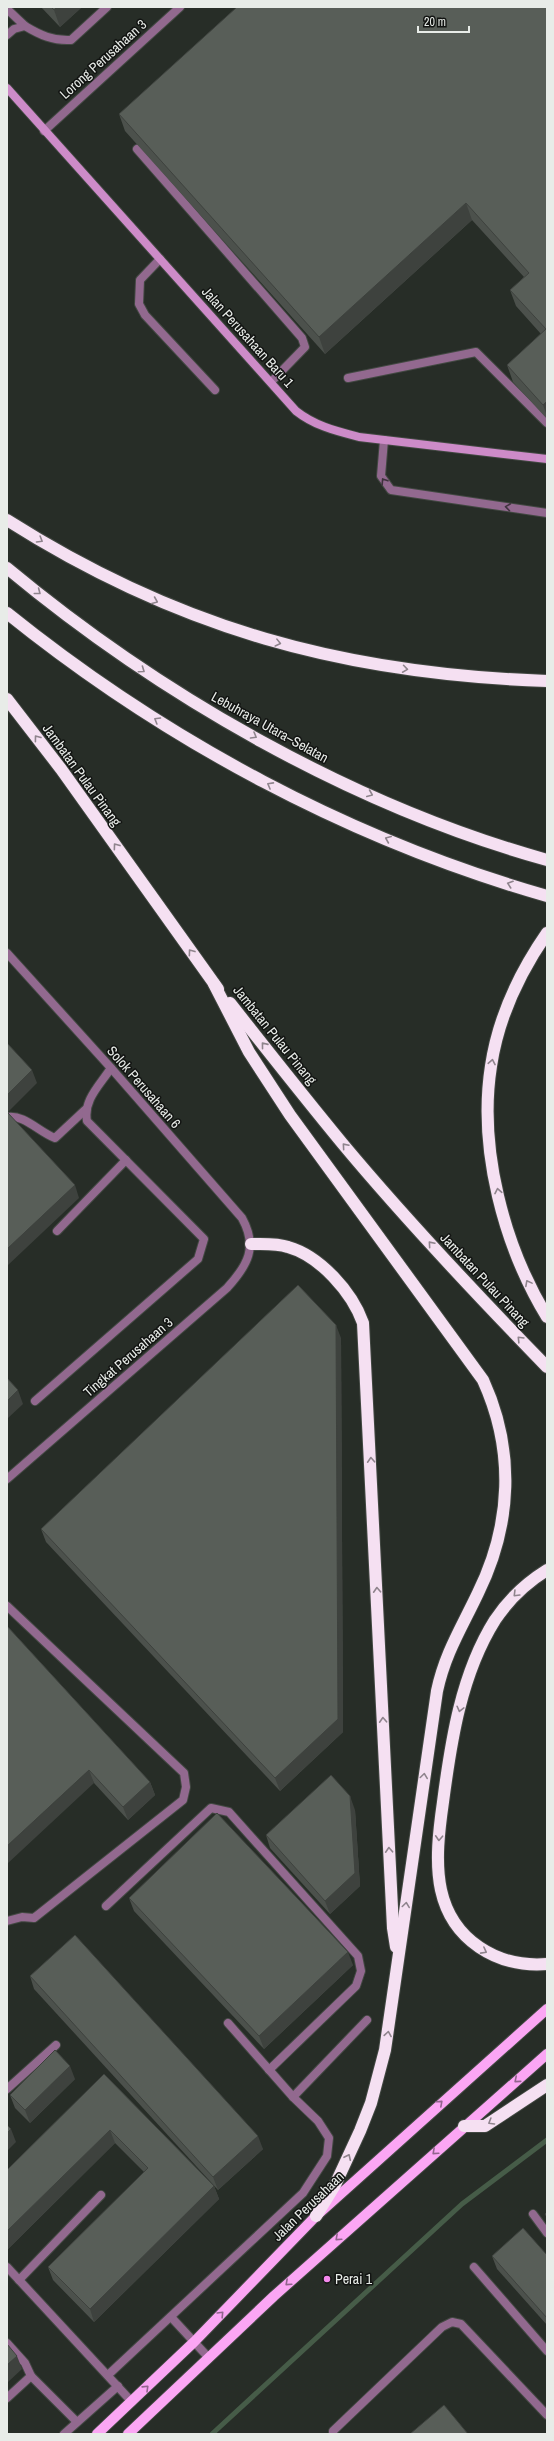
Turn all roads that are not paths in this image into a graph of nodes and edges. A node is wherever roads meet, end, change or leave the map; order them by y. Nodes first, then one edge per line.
1 (107, 7) edge
2 (180, 7) edge
3 (7, 9) edge
4 (25, 26) junction
5 (7, 35) edge
6 (7, 88) edge
7 (44, 131) junction
8 (137, 149) edge
9 (160, 259) junction
10 (348, 378) dead end
11 (271, 382) junction
12 (214, 390) dead end
13 (547, 422) edge
14 (384, 440) junction
15 (547, 459) edge
16 (547, 513) edge
17 (7, 520) edge
18 (7, 568) edge
19 (7, 613) edge
20 (547, 681) edge
21 (7, 699) edge
22 (547, 860) edge
23 (547, 896) edge
24 (547, 933) edge
25 (7, 953) edge
26 (214, 984) junction
27 (111, 1068) junction
28 (85, 1110) junction
29 (7, 1117) edge
30 (126, 1160) junction
31 (57, 1231) dead end
32 (251, 1244) junction
33 (547, 1317) edge
34 (547, 1367) edge
35 (35, 1401) dead end
36 (7, 1479) edge
37 (547, 1570) edge
38 (7, 1606) edge
39 (106, 1906) dead end
40 (7, 1921) edge
41 (399, 1958) junction
42 (547, 1964) edge
43 (547, 2009) edge
44 (367, 2020) dead end
45 (228, 2023) dead end
46 (56, 2045) dead end
47 (547, 2054) edge
48 (269, 2070) junction
49 (547, 2085) edge
50 (7, 2089) edge
51 (293, 2097) junction
52 (464, 2126) junction
53 (101, 2195) dead end
54 (533, 2214) dead end
55 (316, 2216) junction
56 (547, 2233) edge
57 (7, 2267) edge
58 (474, 2267) dead end
59 (18, 2280) junction
60 (171, 2317) junction
61 (194, 2342) junction
62 (7, 2344) edge
63 (547, 2351) edge
64 (208, 2358) junction
65 (108, 2375) junction
66 (31, 2376) junction
67 (118, 2386) junction
68 (7, 2398) edge
69 (132, 2402) junction
70 (547, 2415) edge
71 (77, 2422) junction
72 (64, 2434) edge
73 (97, 2434) edge
74 (128, 2434) edge
75 (333, 2434) edge

1 - 4 street
2 - 7 street, Lorong Perusahaan 3
3 - 4 street
4 - 5 street
6 - 7 street, Jalan Perusahaan Baru 1
7 - 9 street, Jalan Perusahaan Baru 1
8 - 11 street
9 - 11 street, Jalan Perusahaan Baru 1
9 - 12 street
10 - 13 street
11 - 14 street, Jalan Perusahaan Baru 1
14 - 15 street, Jalan Perusahaan Baru 1
16 -> 14 street
17 -> 20 highway
18 -> 22 highway, Lebuhraya Utara–Selatan
23 -> 19 highway
26 -> 21 highway, Jambatan Pulau Pinang
33 -> 24 highway
25 - 27 street, Solok Perusahaan 6
34 -> 26 highway, Jambatan Pulau Pinang
41 -> 26 highway
27 - 28 street
27 - 32 street, Solok Perusahaan 6
28 - 29 street
28 - 30 street
30 - 31 street
30 - 35 street
32 - 36 street, Tingkat Perusahaan 3
41 -> 32 highway
37 -> 42 highway
38 - 40 street
39 - 48 street
55 -> 41 highway
55 -> 43 main road, Jalan Perusahaan
44 - 51 street
45 - 48 street
46 - 50 street
47 -> 52 main road
48 - 51 street
49 -> 52 highway
51 - 60 street
52 -> 64 main road
53 - 59 street
54 - 56 street
61 -> 55 main road, Jalan Perusahaan
57 - 59 street
58 - 63 street
59 - 65 street
60 - 61 street
60 - 65 street
61 - 64 street
69 -> 61 main road, Jalan Perusahaan
62 - 66 street
64 - 74 main road
65 - 67 street
66 - 68 street
66 - 71 street
67 - 69 street
67 - 71 street
69 - 73 main road, Jalan Perusahaan
70 - 75 street
71 - 72 street

